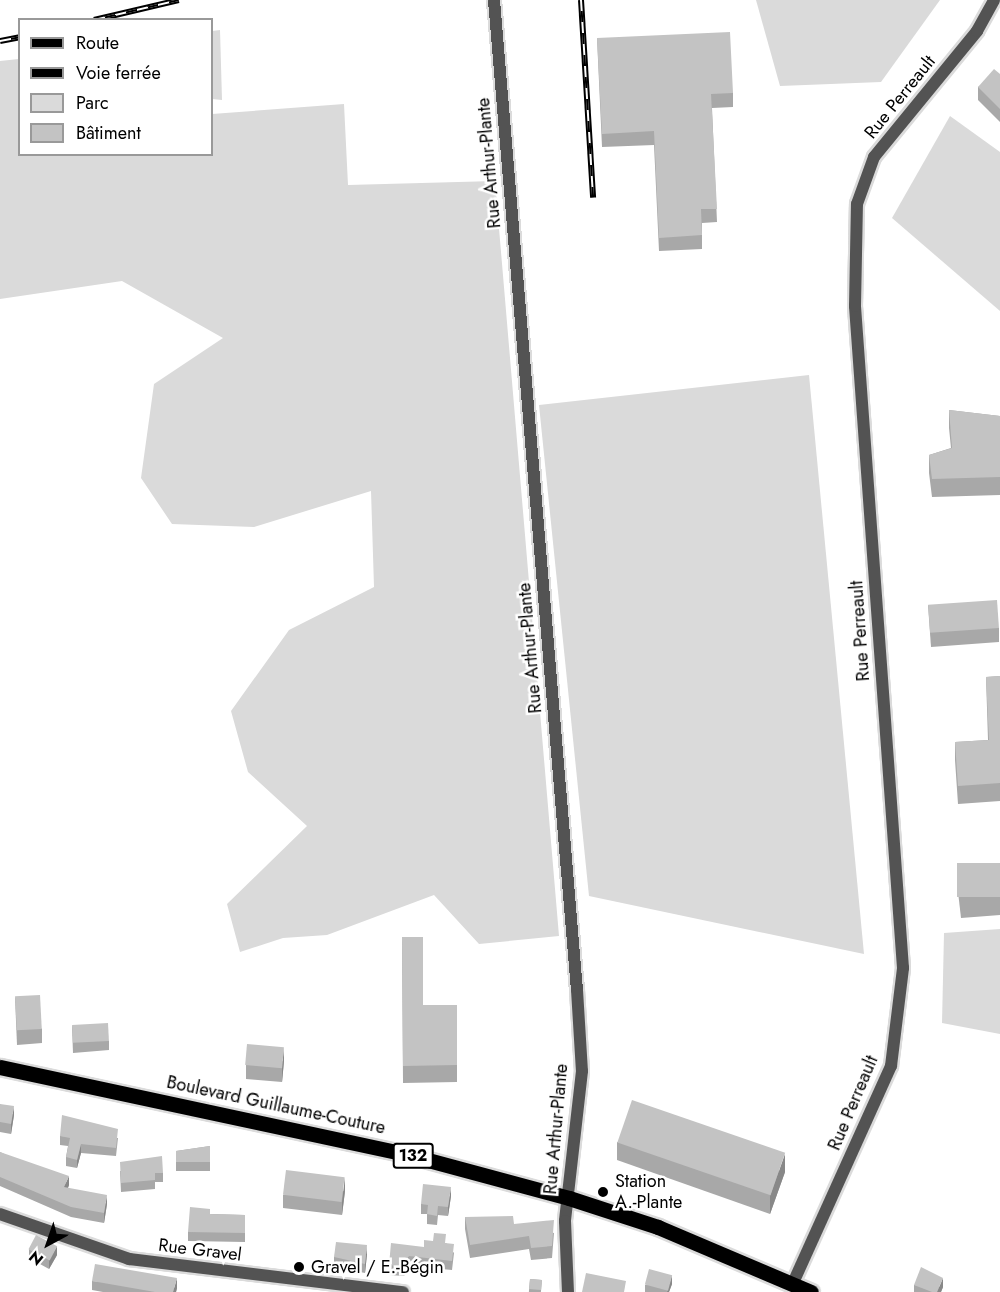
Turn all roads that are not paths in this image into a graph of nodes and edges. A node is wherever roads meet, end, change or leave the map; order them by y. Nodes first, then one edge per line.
1 (494, 0) edge
2 (994, 0) edge
3 (0, 1067) edge
4 (569, 1198) junction
5 (0, 1214) edge
6 (793, 1283) junction
7 (367, 1290) edge
8 (403, 1292) edge
9 (568, 1292) edge
10 (811, 1292) edge

1 - 4 street, Rue Arthur-Plante
2 - 6 street, Rue Perreault
3 - 4 main road, Boulevard Guillaume-Couture / 132
4 - 6 main road, Boulevard Guillaume-Couture / 132
4 - 9 street, Rue Arthur-Plante
5 - 7 street, Rue Gravel
6 - 10 main road, Boulevard Guillaume-Couture / 132
7 - 8 street, Rue Gravel

